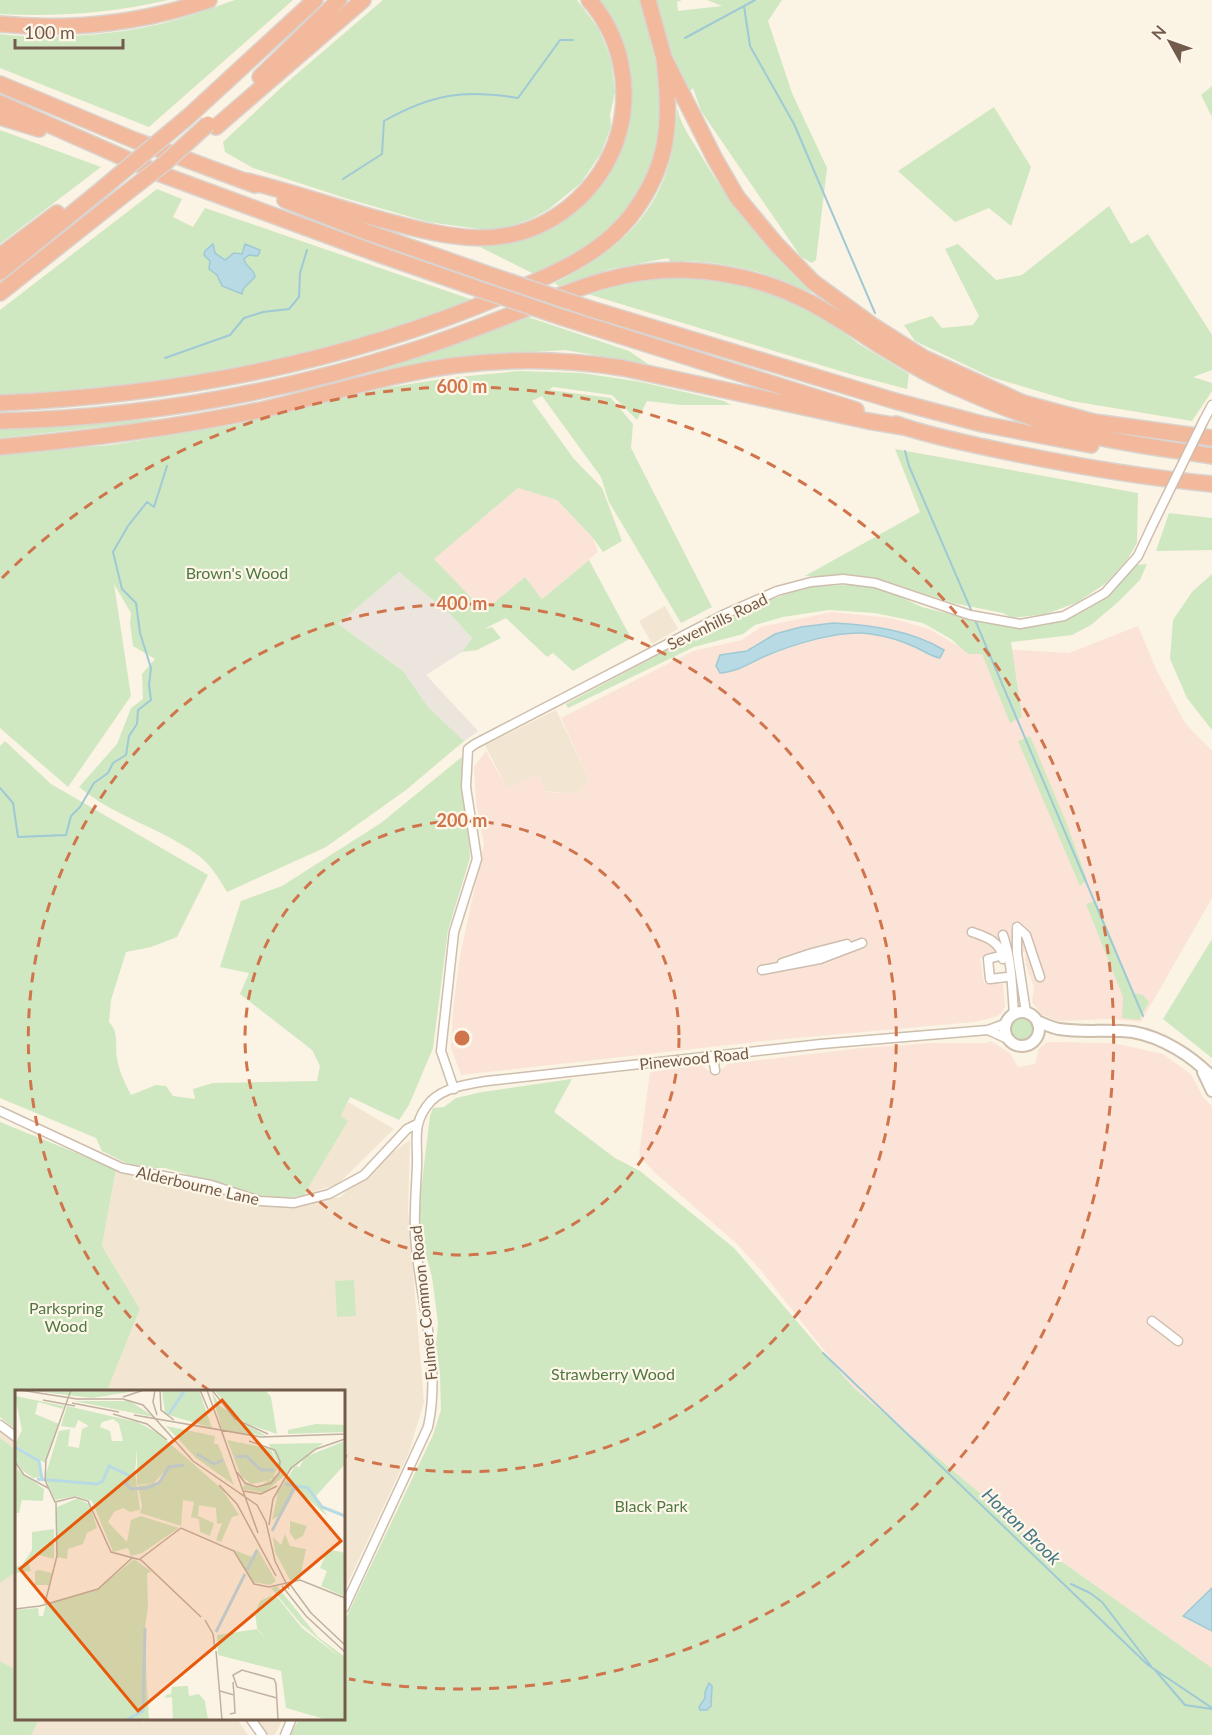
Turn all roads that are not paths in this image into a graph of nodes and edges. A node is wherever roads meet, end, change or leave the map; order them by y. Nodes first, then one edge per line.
1 (209, 0) edge
2 (315, 0) edge
3 (339, 0) edge
4 (363, 0) edge
5 (589, 0) edge
6 (648, 0) edge
7 (0, 24) edge
8 (664, 58) junction
9 (0, 84) edge
10 (0, 103) edge
11 (0, 117) edge
12 (212, 125) junction
13 (71, 136) junction
14 (248, 182) junction
15 (98, 187) junction
16 (0, 256) edge
17 (0, 272) edge
18 (0, 293) edge
19 (0, 403) edge
20 (1212, 405) edge
21 (1036, 419) junction
22 (0, 421) edge
23 (904, 427) junction
24 (1212, 438) edge
25 (0, 447) edge
26 (1212, 448) edge
27 (1212, 457) edge
28 (1212, 484) edge
29 (972, 932) dead end
30 (1003, 935) dead end
31 (862, 943) joint
32 (1003, 955) junction
33 (1040, 977) dead end
34 (1010, 981) junction
35 (1026, 1012) junction
36 (1010, 1019) junction
37 (1037, 1021) junction
38 (1058, 1029) junction
39 (988, 1030) junction
40 (1036, 1038) junction
41 (1010, 1040) junction
42 (712, 1057) junction
43 (1200, 1065) junction
44 (715, 1070) dead end
45 (1212, 1077) edge
46 (454, 1089) junction
47 (1212, 1090) edge
48 (0, 1111) edge
49 (417, 1124) junction
50 (1152, 1321) dead end
51 (1178, 1341) dead end
52 (0, 1425) edge
53 (15, 1436) edge
54 (345, 1606) edge
55 (251, 1720) edge
56 (292, 1720) edge
57 (262, 1735) edge
58 (285, 1735) edge

1 - 7 highway
2 - 15 highway, bridge
3 - 12 highway
4 - 12 highway
5 - 14 highway
6 - 8 highway
8 - 19 highway
8 - 24 highway
9 - 14 highway
10 - 13 highway
11 - 13 highway
12 - 18 highway, bridge
13 - 23 highway, bridge
14 - 27 highway, bridge
15 - 16 highway
15 - 17 highway
20 - 46 street, Sevenhills Road, bridge
21 - 22 highway
21 - 26 highway
21 - 27 highway
23 - 25 highway
23 - 28 highway
29 - 32 street
30 - 34 street
31 - 31 street
32 - 34 street
32 - 34 street
33 - 35 street
34 - 36 street
35 - 36 street
35 - 37 street
36 - 39 street, Pinewood Road
36 - 41 street
37 - 38 street
37 - 40 street
38 - 40 street
38 - 43 street
39 - 41 street, Pinewood Road
39 - 42 street, Pinewood Road
40 - 41 street
42 - 44 street
42 - 46 street, Pinewood Road
43 - 45 street
43 - 47 street
46 - 49 street, Pinewood Road
48 - 49 street, Alderbourne Lane
49 - 54 street, Fulmer Common Road
50 - 51 street
52 - 53 street
55 - 57 street
56 - 58 street

